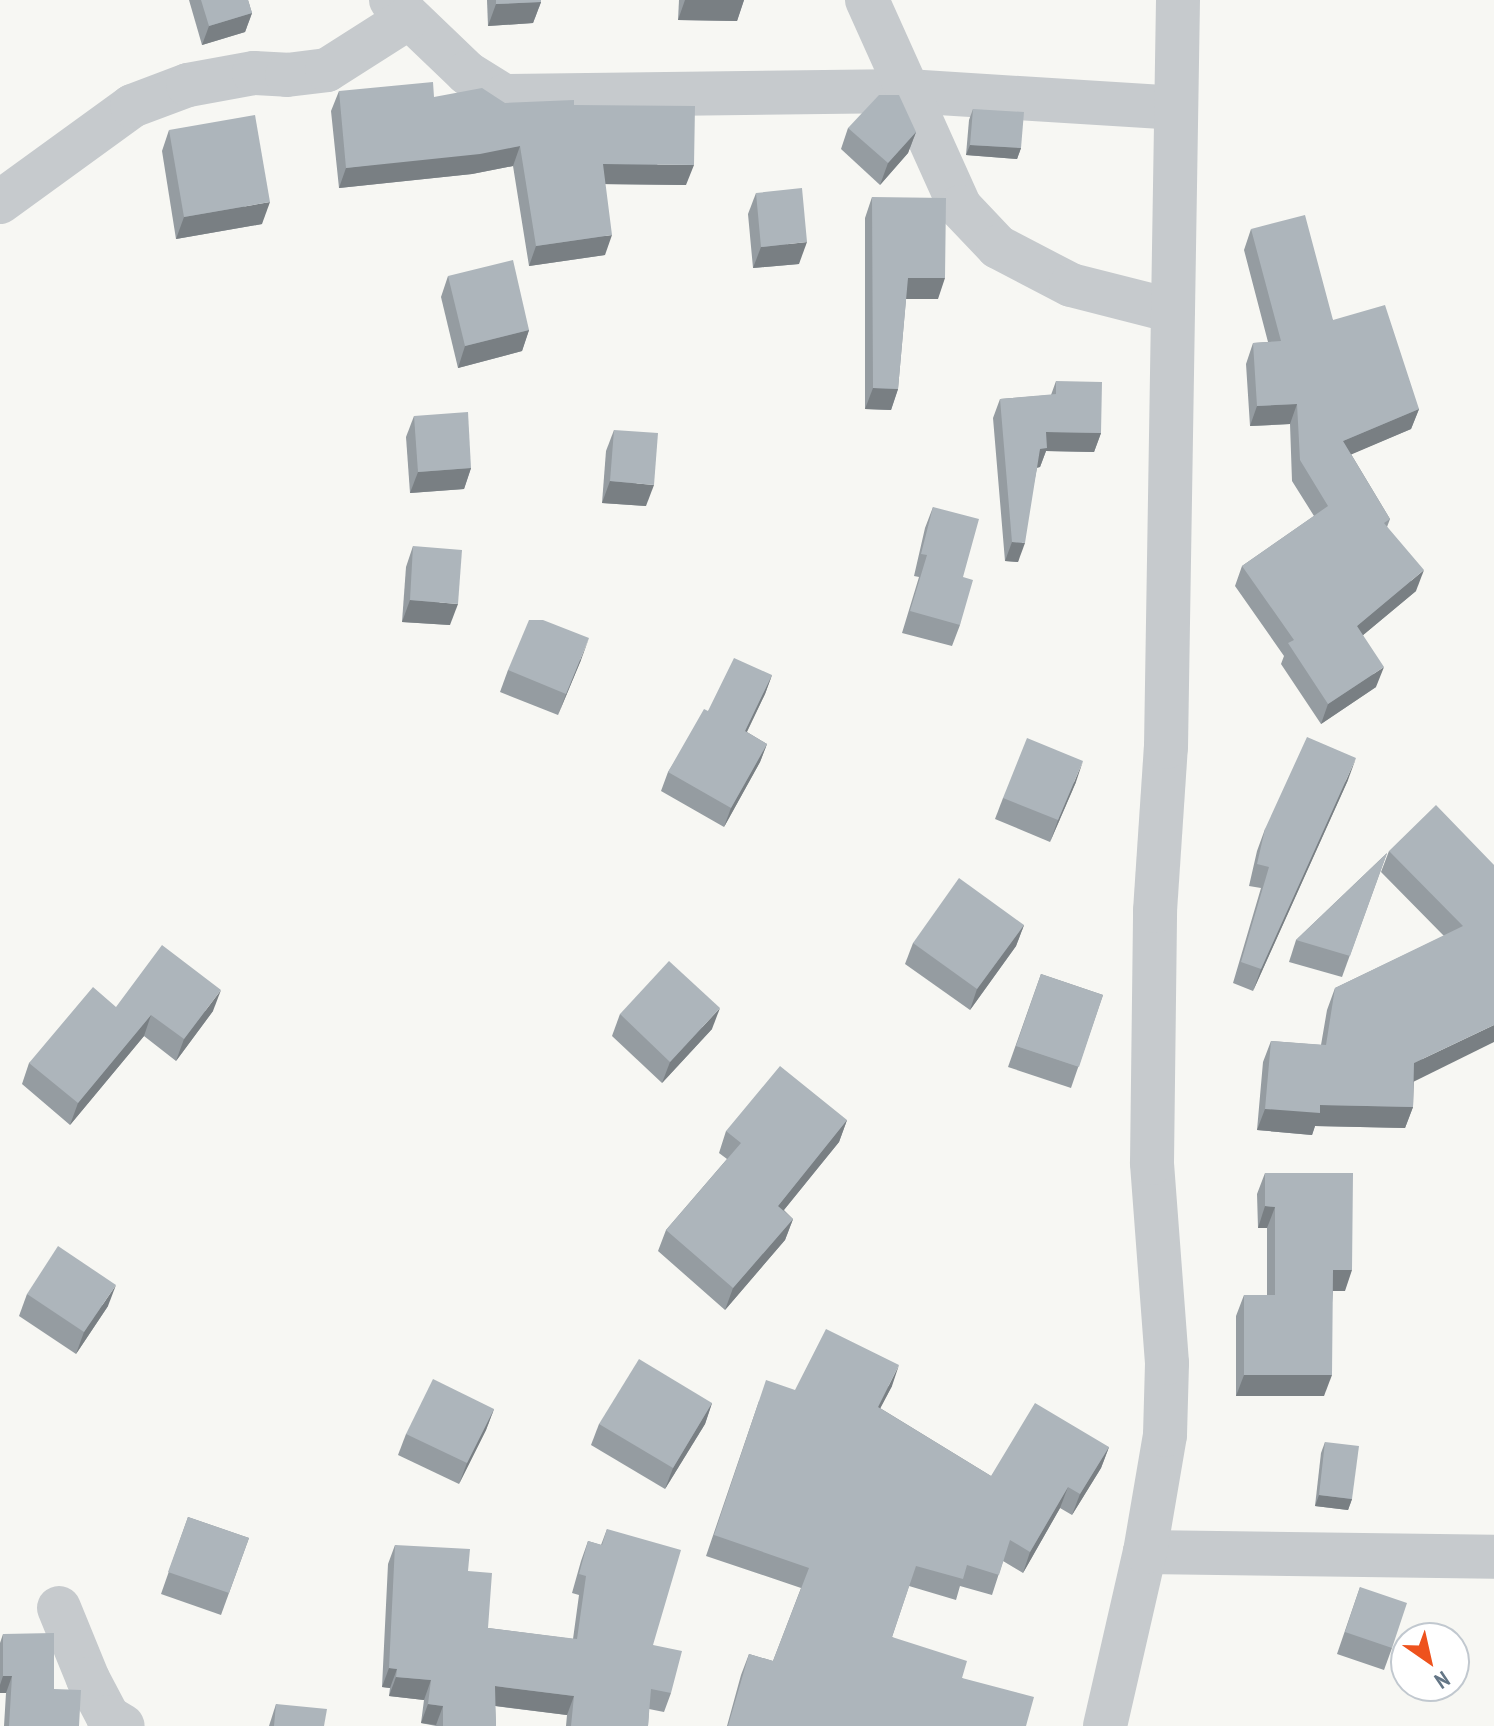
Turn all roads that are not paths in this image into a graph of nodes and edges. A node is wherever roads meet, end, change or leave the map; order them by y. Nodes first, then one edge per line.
1 (867, 0) edge
2 (1178, 0) edge
3 (399, 9) edge
4 (907, 91) junction
5 (1174, 108) junction
6 (0, 202) edge
7 (1173, 311) junction
8 (1145, 1552) junction
9 (1494, 1557) edge
10 (59, 1608) dead end
11 (123, 1726) edge
12 (1105, 1726) edge

1 - 4 street
2 - 5 street
3 - 4 street
3 - 6 street
4 - 5 street
4 - 7 street
5 - 7 street
7 - 8 street
8 - 9 street
8 - 12 street
10 - 11 street

